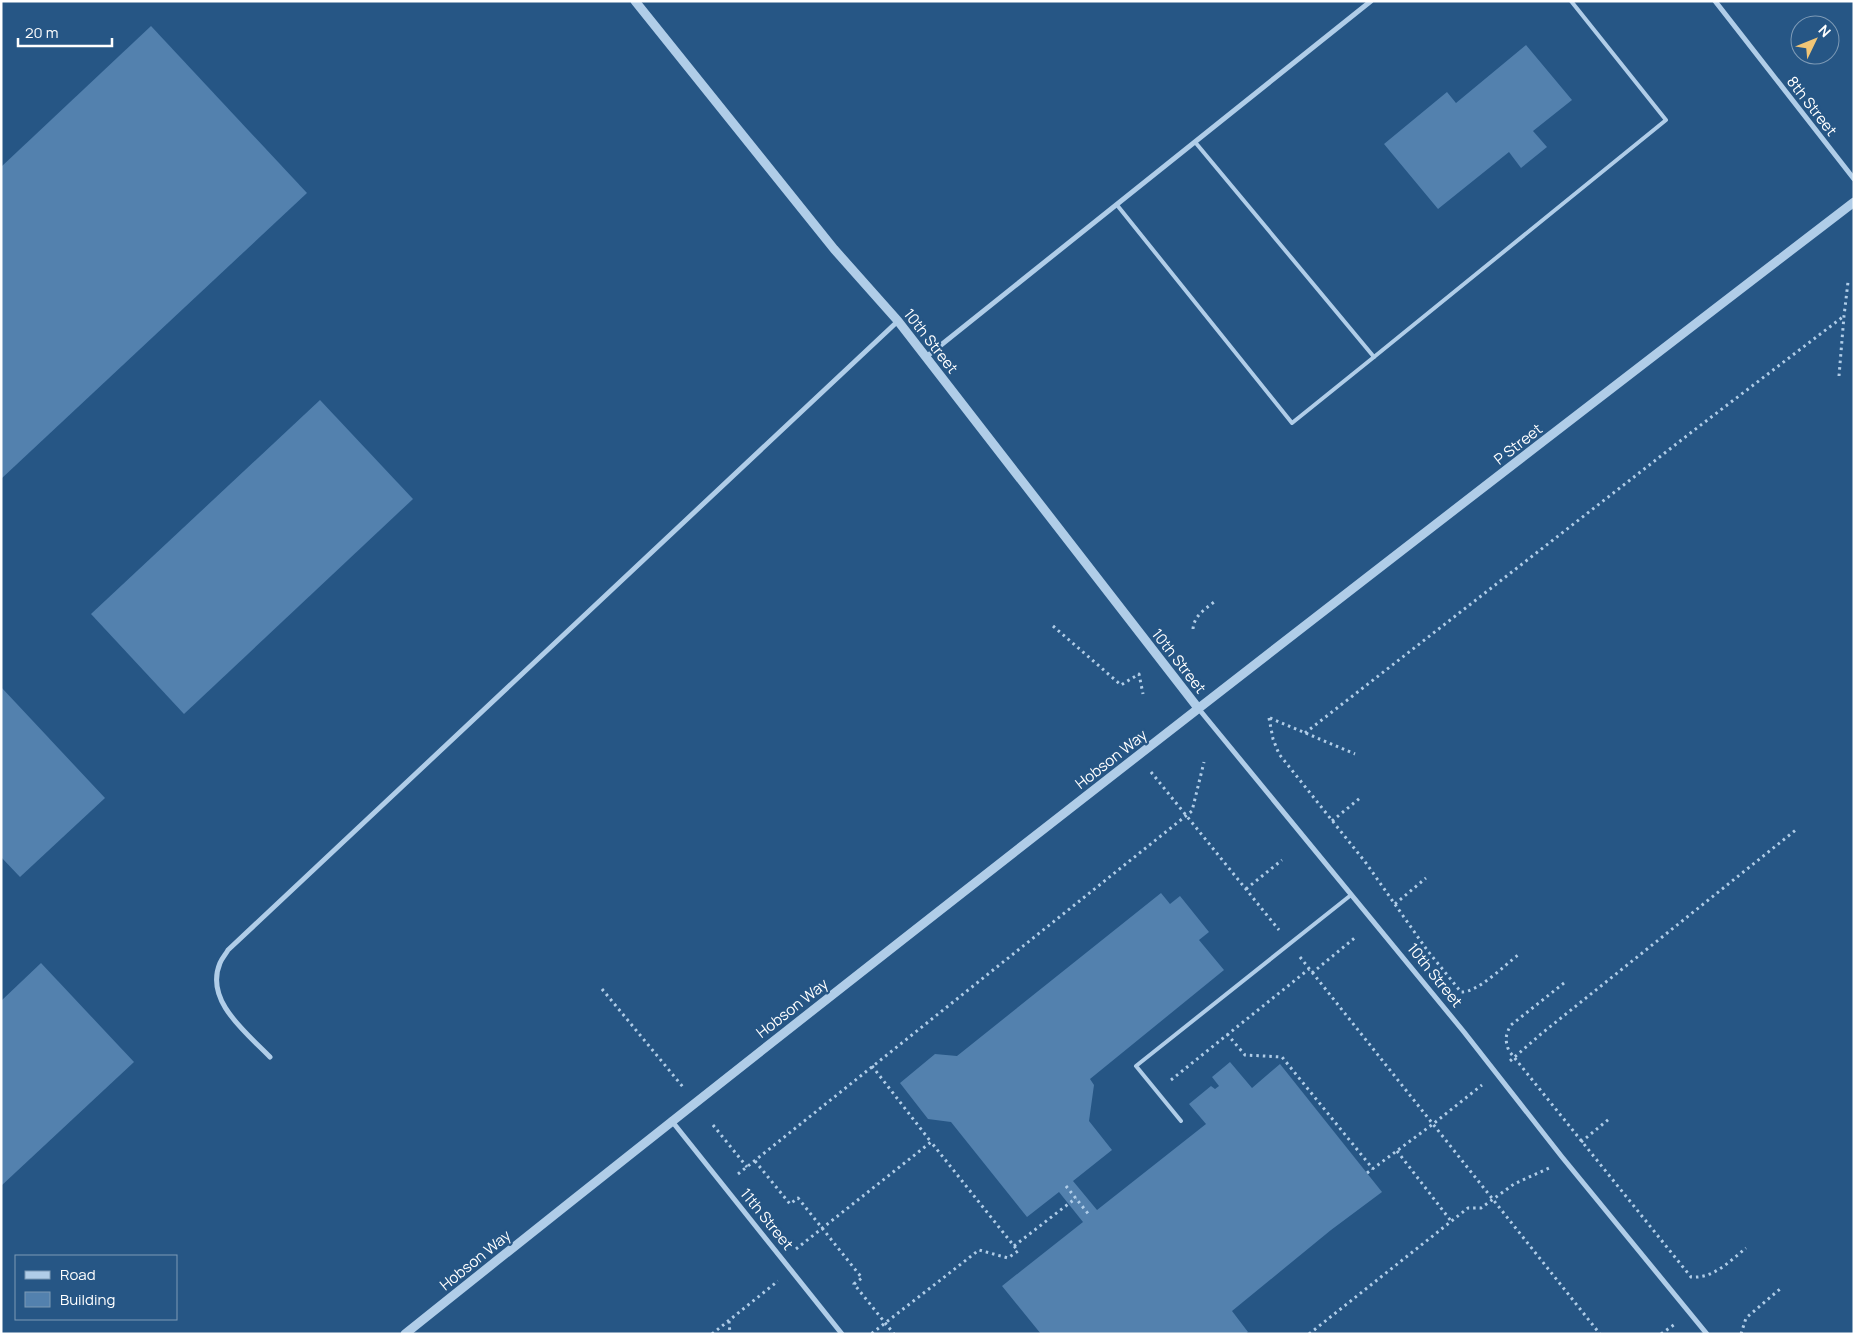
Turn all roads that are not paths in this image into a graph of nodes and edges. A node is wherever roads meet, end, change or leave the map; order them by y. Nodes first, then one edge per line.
1 (635, 1) edge
2 (1371, 1) edge
3 (1571, 1) edge
4 (1715, 1) edge
5 (1195, 142) junction
6 (1854, 179) edge
7 (1854, 202) edge
8 (1117, 205) junction
9 (898, 321) junction
10 (1374, 356) junction
11 (926, 357) junction
12 (1198, 708) junction
13 (1351, 895) junction
14 (270, 1057) dead end
15 (671, 1120) junction
16 (1181, 1121) dead end
17 (405, 1334) edge
18 (842, 1334) edge
19 (1707, 1334) edge

1 - 9 street, 10th Street
2 - 5 street
3 - 10 lane
4 - 6 street, 8th Street
5 - 8 street
5 - 10 lane
7 - 12 street, P Street
8 - 10 lane
8 - 11 street
9 - 11 street, 10th Street
9 - 14 street
11 - 12 street, 10th Street
12 - 13 street, 10th Street
12 - 15 street, Hobson Way
13 - 16 lane
13 - 19 street, 10th Street
15 - 17 street, Hobson Way
15 - 18 street, 11th Street

